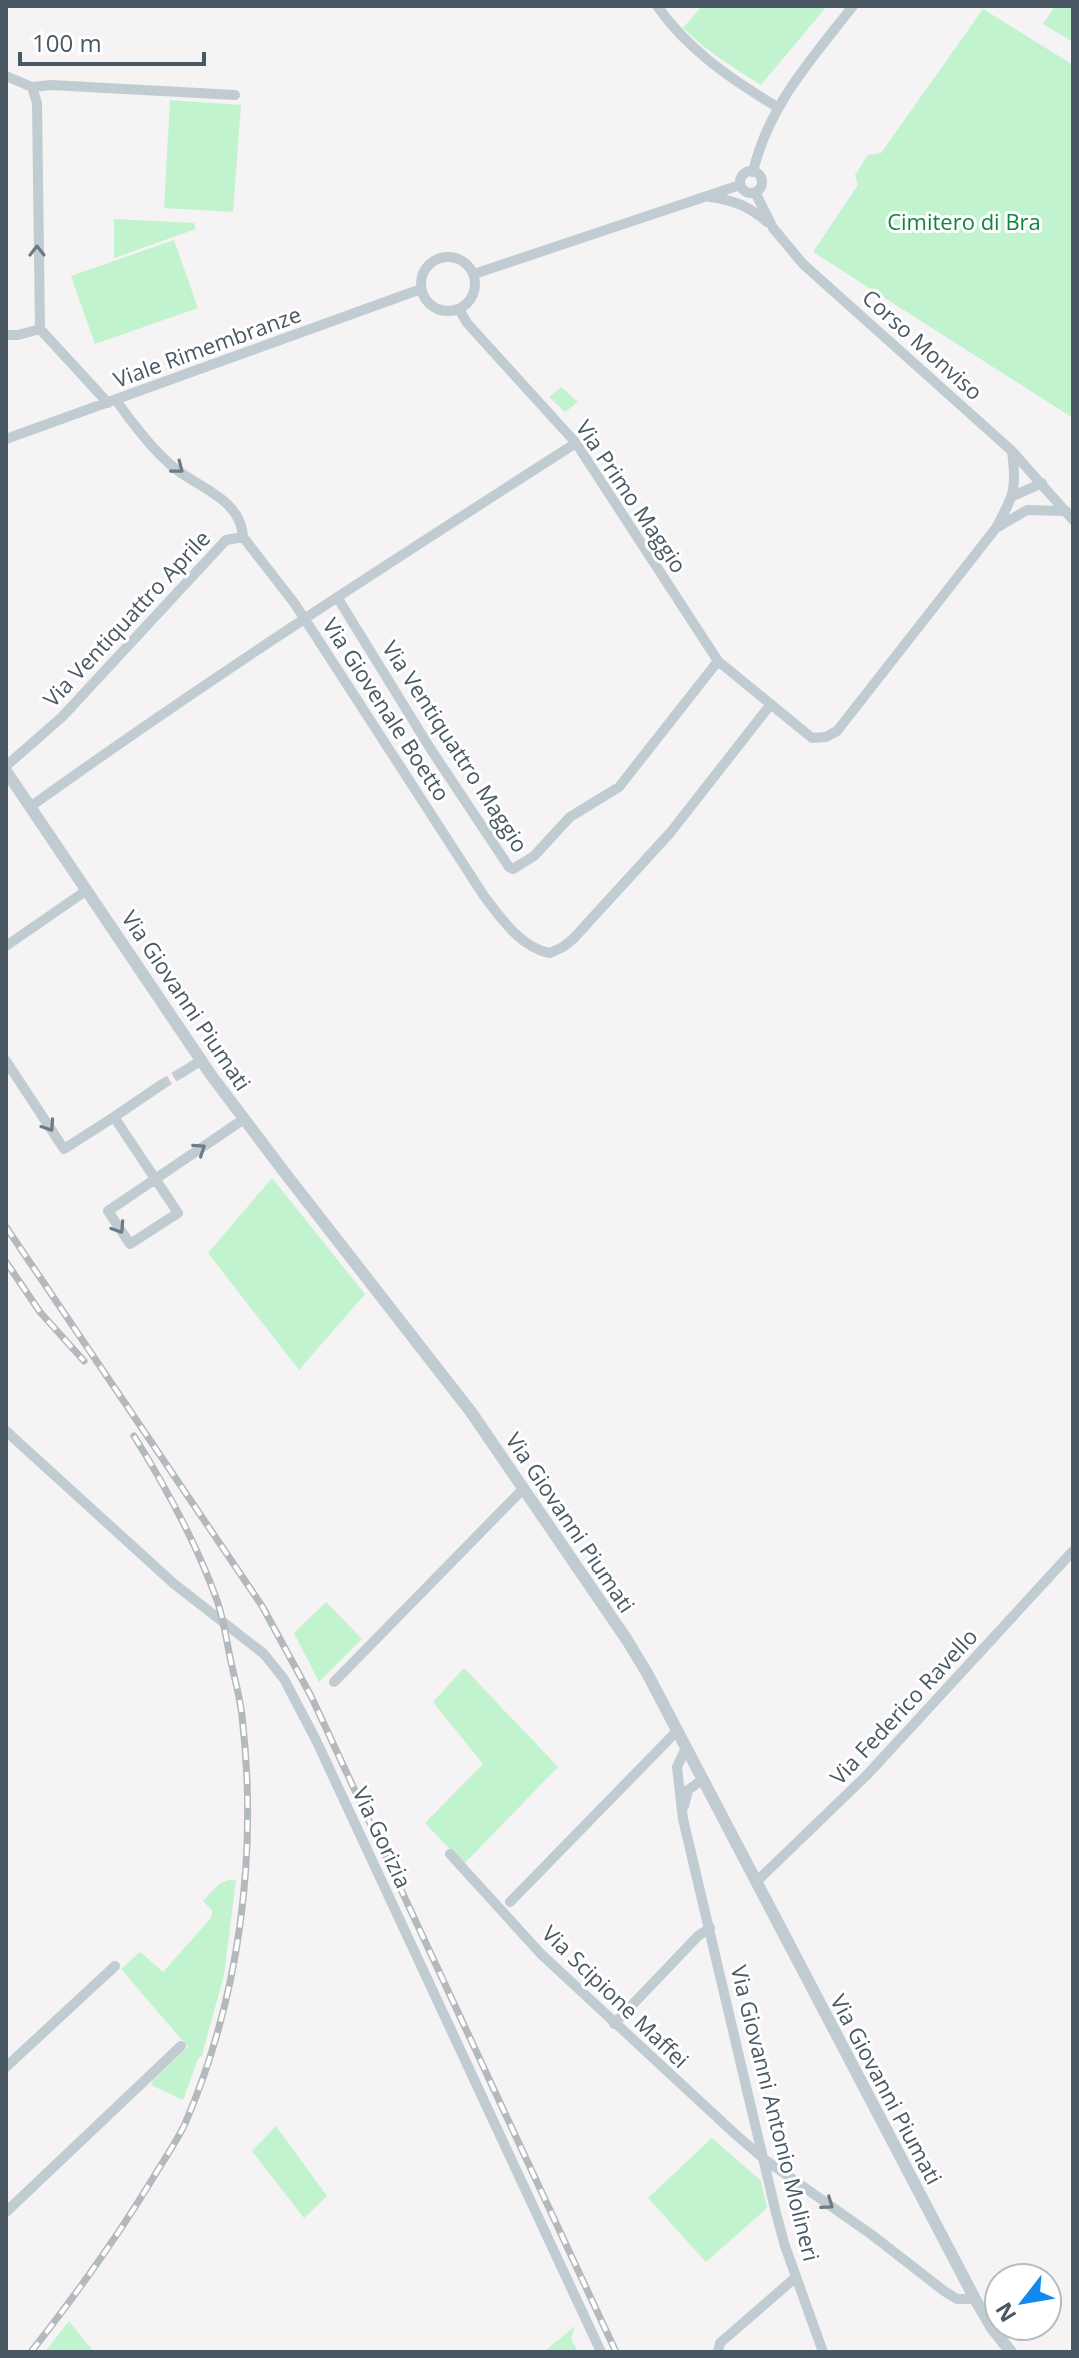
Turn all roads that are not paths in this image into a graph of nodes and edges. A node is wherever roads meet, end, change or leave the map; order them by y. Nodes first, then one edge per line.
1 (657, 6) edge
2 (853, 6) edge
3 (6, 76) edge
4 (32, 87) junction
5 (235, 95) dead end
6 (777, 107) junction
7 (753, 172) junction
8 (740, 185) junction
9 (755, 192) junction
10 (704, 197) junction
11 (773, 228) junction
12 (474, 274) junction
13 (421, 289) junction
14 (459, 309) junction
15 (40, 329) junction
16 (6, 335) edge
17 (112, 402) junction
18 (6, 439) edge
19 (576, 443) junction
20 (1012, 451) junction
21 (1042, 483) junction
22 (1013, 496) junction
23 (1027, 510) junction
24 (1070, 515) edge
25 (996, 528) junction
26 (243, 537) junction
27 (337, 597) junction
28 (304, 619) junction
29 (718, 661) junction
30 (771, 704) junction
31 (6, 769) edge
32 (30, 807) junction
33 (87, 890) junction
34 (6, 946) edge
35 (202, 1060) junction
36 (6, 1061) edge
37 (181, 1073) tunnel mouth
38 (161, 1085) tunnel mouth
39 (114, 1117) junction
40 (244, 1119) junction
41 (156, 1178) junction
42 (6, 1431) edge
43 (524, 1488) junction
44 (1073, 1551) edge
45 (334, 1682) dead end
46 (677, 1731) junction
47 (686, 1748) junction
48 (702, 1780) junction
49 (682, 1811) junction
50 (450, 1854) dead end
51 (756, 1882) junction
52 (510, 1902) dead end
53 (710, 1928) junction
54 (115, 1966) dead end
55 (614, 2024) junction
56 (181, 2046) dead end
57 (6, 2067) edge
58 (764, 2159) junction
59 (6, 2212) edge
60 (796, 2277) junction
61 (975, 2299) junction
62 (601, 2352) edge
63 (718, 2352) edge
64 (823, 2352) edge
65 (1011, 2352) edge

1 - 6 street
2 - 6 street
3 - 4 street
4 - 5 street
15 -> 4 street
6 - 7 street
7 - 8 street
7 - 9 street
8 - 9 street
8 - 10 street
9 - 11 street, Corso Monviso
10 - 11 street
10 - 12 street
11 - 20 street, Corso Monviso
12 - 13 street
12 - 14 street
13 - 14 street
13 - 17 street, Viale Rimembranze
14 - 19 street, Via Primo Maggio
15 - 16 street
15 - 17 street, Via Giovenale Boetto
17 - 18 street, Viale Rimembranze
17 -> 26 street, Via Giovenale Boetto
19 - 27 street
19 - 29 street, Via Primo Maggio
20 - 21 street, Corso Monviso
20 - 22 street, Via Primo Maggio
21 - 22 street
21 - 23 street
21 - 24 street, Corso Monviso
22 - 25 street, Via Primo Maggio
23 - 24 street
23 - 25 street, Via Primo Maggio
25 - 30 street, Via Primo Maggio
26 - 28 street, Via Giovenale Boetto
26 - 31 street, Via Ventiquattro Aprile
27 - 28 street
27 - 29 street, Via Ventiquattro Maggio
28 - 30 street, Via Giovenale Boetto
28 - 32 street
29 - 30 street, Via Primo Maggio
31 - 32 street, Via Giovanni Piumati
32 - 33 street, Via Giovanni Piumati
33 - 34 street
33 - 35 street, Via Giovanni Piumati
35 - 37 street
35 - 40 street, Via Giovanni Piumati
36 -> 39 street
38 - 39 street
39 - 41 street
41 -> 40 street
40 - 43 street, Via Giovanni Piumati
41 -> 41 street
42 - 62 street, Via Gorizia
43 - 45 street
43 - 46 street, Via Giovanni Piumati
44 - 51 street, Via Federico Ravello
46 - 47 street, Via Giovanni Piumati
46 - 52 street
47 - 48 street, Via Giovanni Piumati
47 - 49 street, Via Giovanni Antonio Molineri
48 - 49 street
48 - 51 street, Via Giovanni Piumati
49 - 53 street, Via Giovanni Antonio Molineri
50 - 55 street, Via Scipione Maffei
51 - 61 street, Via Giovanni Piumati
53 - 55 street
53 - 58 street, Via Giovanni Antonio Molineri
54 - 57 street
55 - 58 street, Via Scipione Maffei
56 - 59 street
58 - 60 street, Via Giovanni Antonio Molineri
58 -> 61 street, Via Scipione Maffei
60 - 63 street
60 - 64 street, Via Giovanni Antonio Molineri
61 - 65 street, Via Giovanni Piumati

